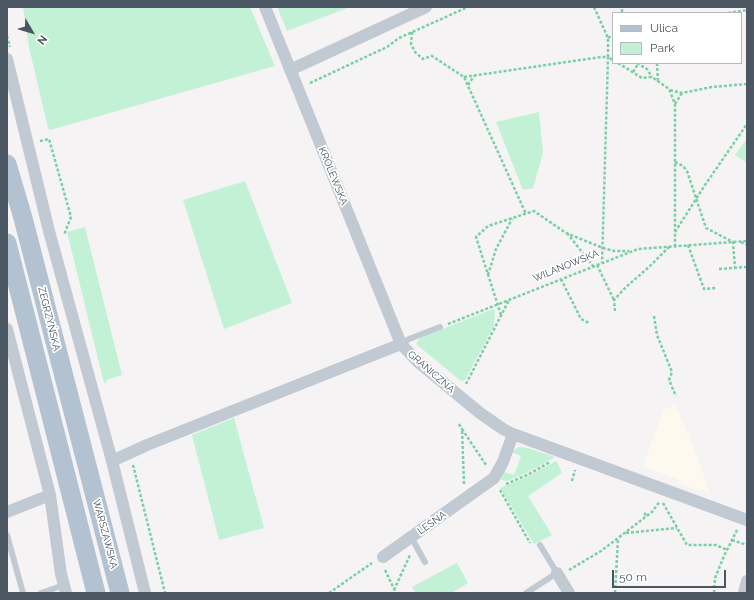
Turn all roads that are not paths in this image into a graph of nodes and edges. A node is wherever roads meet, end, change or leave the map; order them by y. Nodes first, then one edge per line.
1 (265, 7) edge
2 (426, 7) edge
3 (9, 54) edge
4 (290, 70) junction
5 (7, 164) edge
6 (7, 243) edge
7 (440, 327) road end
8 (7, 329) edge
9 (401, 344) junction
10 (513, 434) junction
11 (112, 461) junction
12 (89, 475) joint
13 (50, 495) junction
14 (7, 512) edge
15 (743, 523) edge
16 (7, 535) edge
17 (413, 541) junction
18 (540, 545) dead end
19 (382, 558) road end
20 (425, 562) dead end
21 (557, 573) junction
22 (747, 582) edge
23 (93, 588) edge
24 (65, 589) edge
25 (23, 593) edge
26 (41, 593) edge
27 (120, 593) edge
28 (145, 593) edge
29 (526, 593) edge
30 (570, 593) edge
31 (744, 593) edge

1 - 4 street, KRÓLEWSKA
2 - 4 street
3 - 11 street
4 - 9 street, KRÓLEWSKA
5 - 12 main road, ZEGRZYŃSKA
6 - 23 main road
7 - 9 lane
8 - 13 street
9 - 10 street, GRANICZNA
9 - 11 street, GRANICZNA
10 - 15 street, GRANICZNA
10 - 17 street, LEŚNA
11 - 28 street
12 - 27 main road, WARSZAWSKA
13 - 14 street
13 - 24 street
16 - 25 lane
17 - 19 street, LEŚNA
17 - 20 lane
18 - 21 lane
21 - 29 lane
21 - 30 street
22 - 31 street
24 - 26 lane

